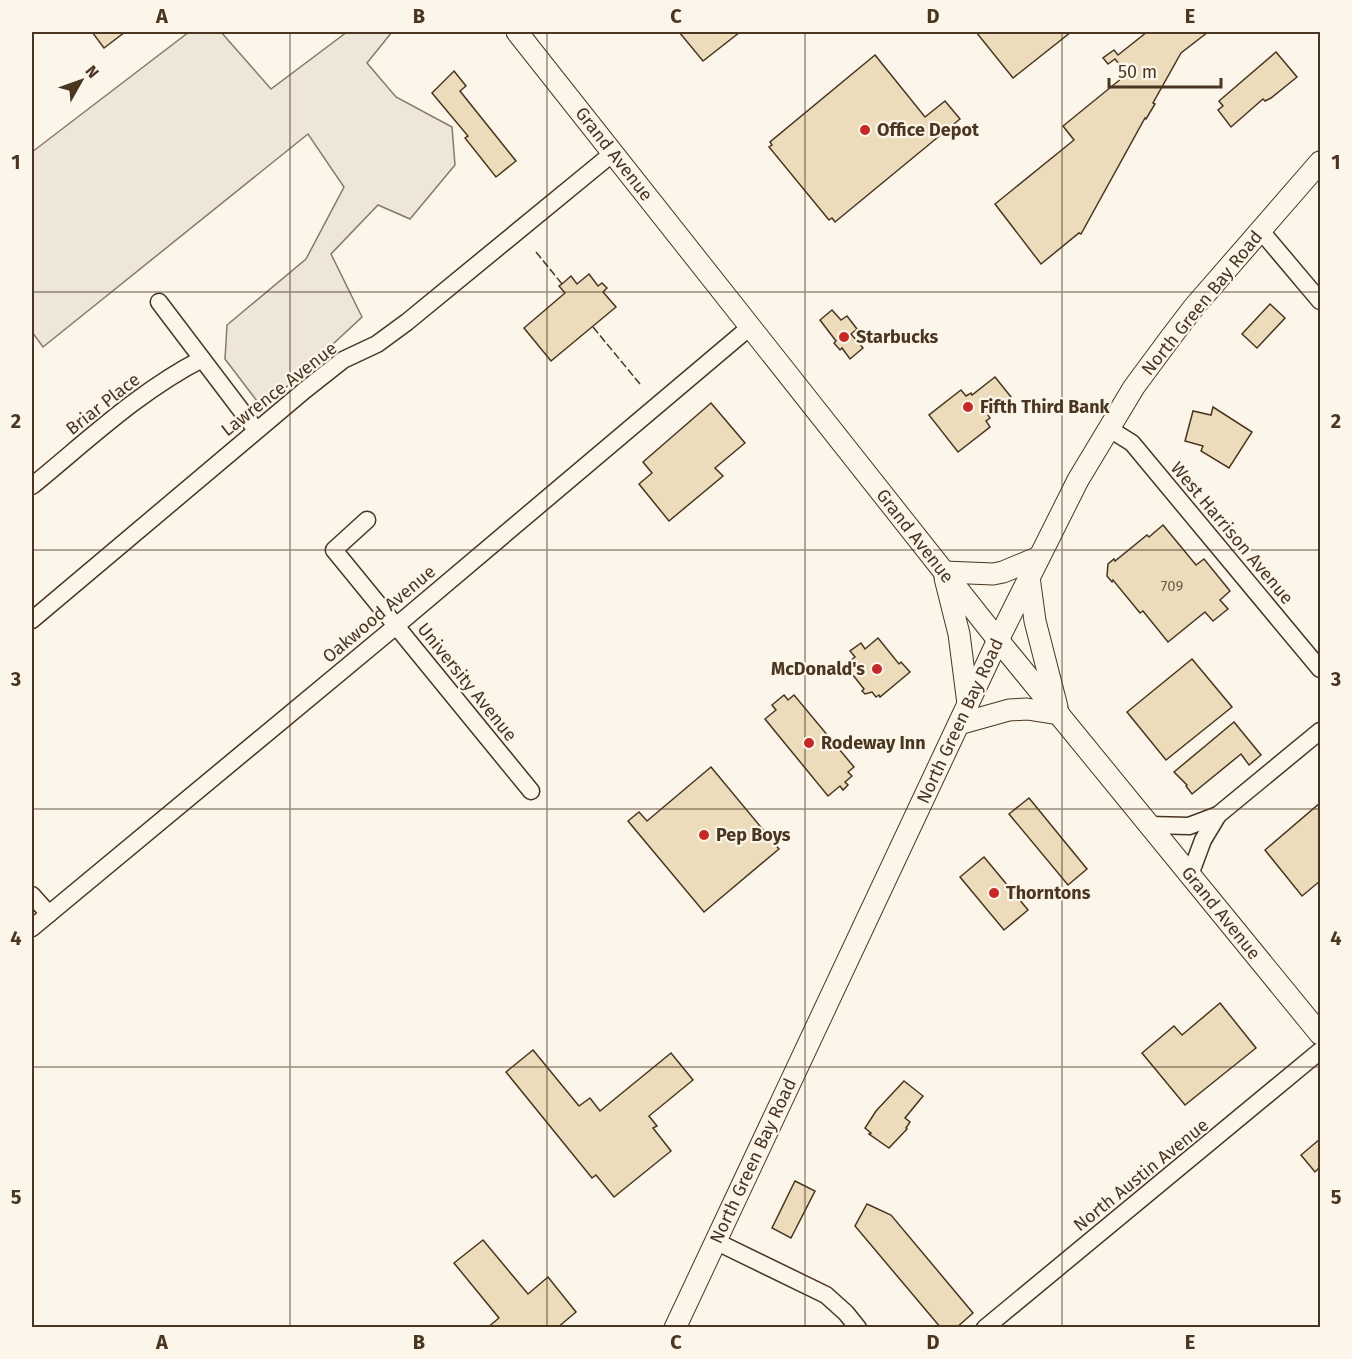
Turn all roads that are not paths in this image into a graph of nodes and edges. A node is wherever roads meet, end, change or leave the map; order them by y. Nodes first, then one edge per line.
1 (517, 32) edge
2 (613, 153) junction
3 (1320, 162) edge
4 (1261, 231) junction
5 (1320, 301) edge
6 (159, 302) dead end
7 (750, 327) junction
8 (202, 359) junction
9 (1108, 428) junction
10 (256, 430) junction
11 (32, 486) edge
12 (367, 520) dead end
13 (1039, 557) junction
14 (944, 572) junction
15 (1029, 577) junction
16 (32, 620) edge
17 (396, 626) junction
18 (998, 640) junction
19 (1320, 669) edge
20 (968, 705) junction
21 (1059, 714) junction
22 (959, 724) junction
23 (1320, 731) edge
24 (531, 791) dead end
25 (1218, 815) junction
26 (1149, 825) junction
27 (1190, 875) junction
28 (32, 895) edge
29 (49, 914) junction
30 (32, 928) edge
31 (1320, 1034) edge
32 (1320, 1051) edge
33 (716, 1241) junction
34 (675, 1328) edge
35 (858, 1328) edge
36 (986, 1328) edge

1 - 2 main road, Grand Avenue
2 - 7 main road, Grand Avenue
2 - 10 street, Lawrence Avenue
3 - 4 main road, North Green Bay Road
4 - 5 street
4 - 9 main road, North Green Bay Road
6 - 8 street
7 - 14 main road, Grand Avenue
7 - 17 street, Oakwood Avenue
8 - 10 street
8 - 11 street, Briar Place
9 - 13 main road, North Green Bay Road
9 - 19 street, West Harrison Avenue
10 - 16 street, Lawrence Avenue
12 - 17 street, University Avenue
13 - 14 main road
13 - 15 main road, North Green Bay Road
14 - 18 main road, Grand Avenue
14 - 20 main road
15 - 18 main road, North Green Bay Road
15 - 21 main road
17 - 24 street, University Avenue
17 - 29 street, Oakwood Avenue
18 - 20 main road, North Green Bay Road
18 - 21 main road, Grand Avenue
20 - 22 main road, North Green Bay Road
21 - 22 main road
21 - 26 main road, Grand Avenue
22 - 33 main road, North Green Bay Road
23 - 25 street
25 - 26 street
25 - 27 street
26 - 27 main road, Grand Avenue
27 - 31 main road, Grand Avenue
28 - 29 street
29 - 30 street, Oakwood Avenue
32 - 36 street, North Austin Avenue
33 - 34 main road, North Green Bay Road
33 - 35 street

